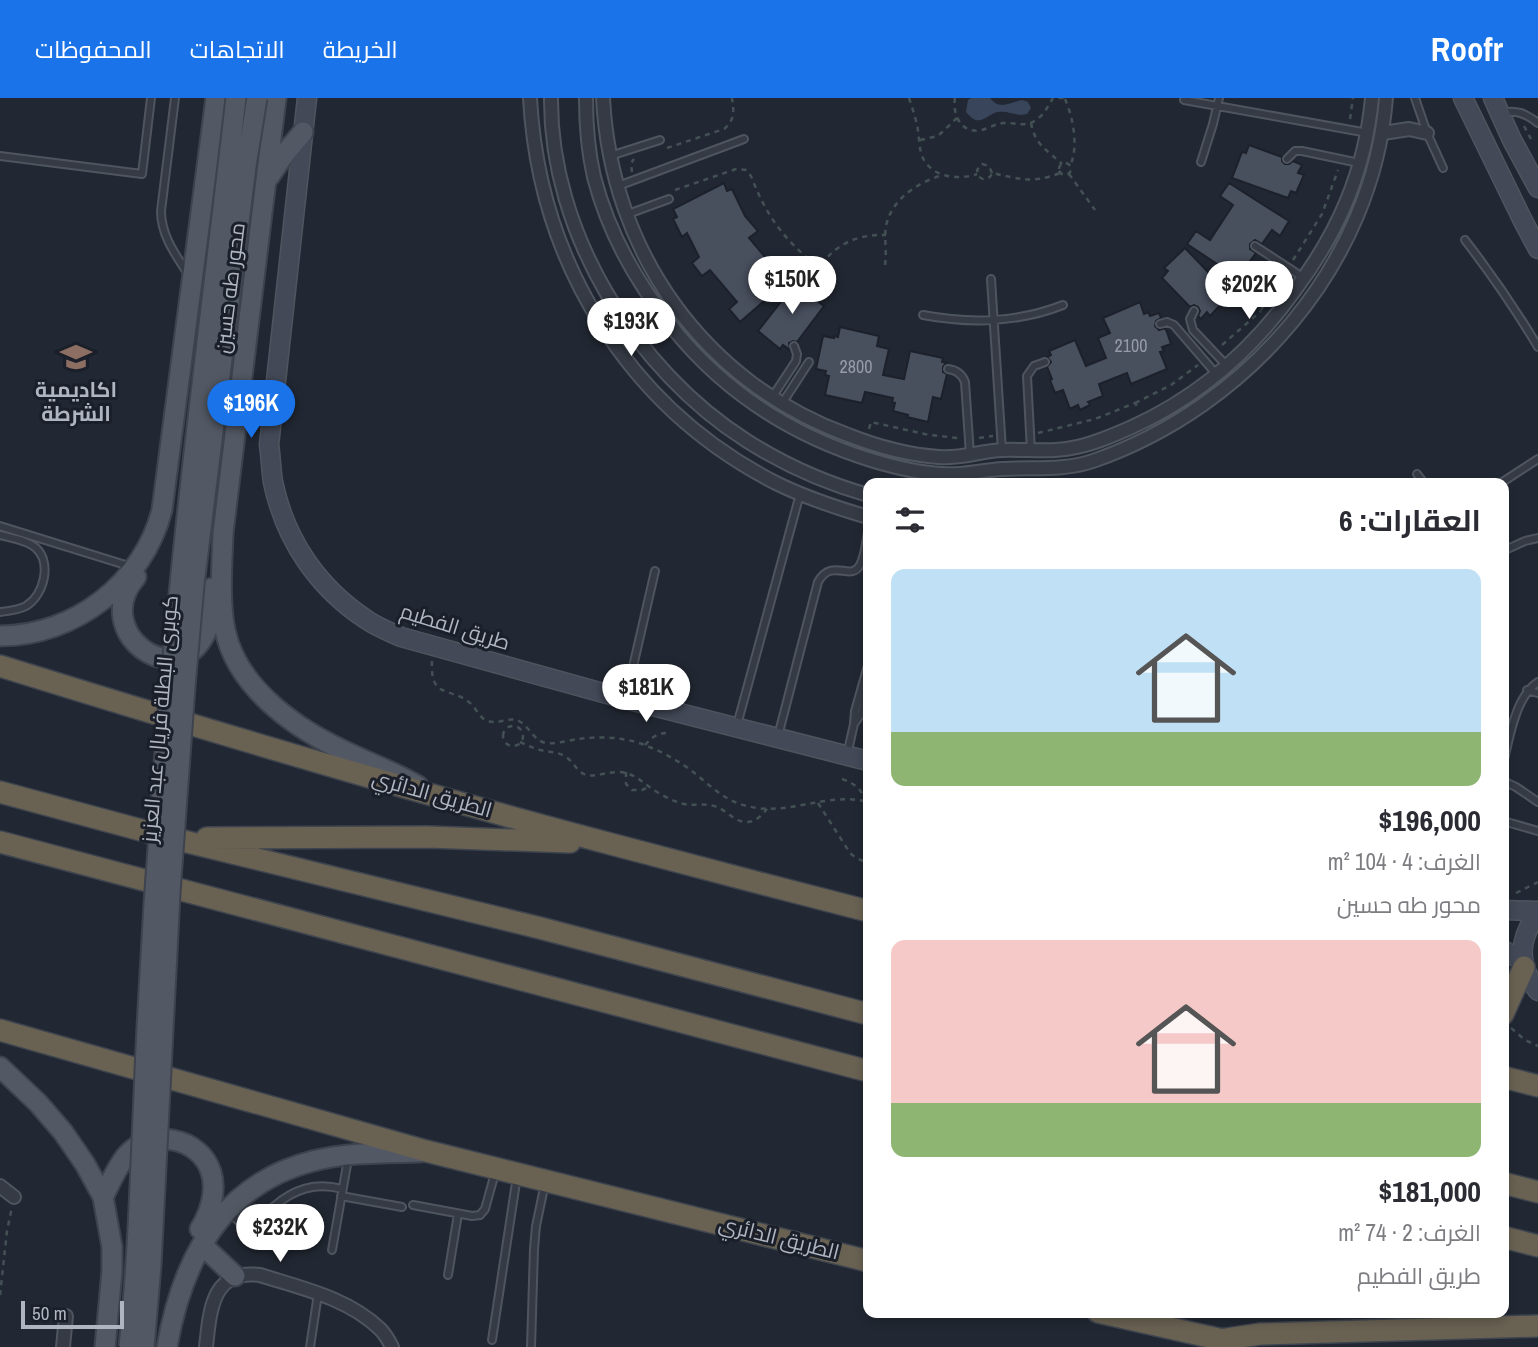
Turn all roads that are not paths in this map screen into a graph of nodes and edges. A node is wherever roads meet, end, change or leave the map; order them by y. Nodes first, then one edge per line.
1 (151, 98) edge
2 (175, 98) edge
3 (216, 98) edge
4 (236, 98) edge
5 (257, 98) edge
6 (276, 98) edge
7 (307, 98) edge
8 (530, 98) edge
9 (551, 98) edge
10 (1386, 98) edge
11 (1415, 98) edge
12 (1463, 98) edge
13 (1368, 99) edge
14 (1184, 100) edge
15 (1218, 101) edge
16 (603, 103) edge
17 (586, 104) edge
18 (1497, 106) edge
19 (1538, 123) edge
20 (303, 132) junction
21 (1368, 132) junction
22 (1383, 133) junction
23 (1427, 133) junction
24 (553, 134) junction
25 (534, 138) junction
26 (744, 139) dead end
27 (660, 140) dead end
28 (0, 156) edge
29 (610, 156) junction
30 (1287, 159) dead end
31 (1200, 162) dead end
32 (1361, 163) junction
33 (1443, 168) dead end
34 (1532, 168) edge
35 (266, 181) junction
36 (616, 187) junction
37 (1538, 188) edge
38 (670, 195) road end
39 (1342, 213) junction
40 (626, 215) junction
41 (1356, 219) junction
42 (1465, 240) dead end
43 (1255, 246) dead end
44 (1538, 249) edge
45 (647, 261) junction
46 (631, 268) junction
47 (1304, 278) junction
48 (991, 279) dead end
49 (192, 280) junction
50 (1063, 305) dead end
51 (1194, 311) dead end
52 (923, 315) dead end
53 (994, 321) junction
54 (1160, 324) dead end
55 (794, 346) dead end
56 (1538, 347) edge
57 (809, 362) dead end
58 (1045, 362) dead end
59 (948, 369) dead end
60 (1222, 370) junction
61 (745, 378) junction
62 (735, 390) junction
63 (1181, 400) junction
64 (777, 401) junction
65 (1190, 413) junction
66 (1002, 450) junction
67 (1031, 451) junction
68 (907, 452) junction
69 (970, 455) junction
70 (1538, 459) edge
71 (903, 468) junction
72 (1019, 468) junction
73 (1417, 474) dead end
74 (993, 476) edge
75 (1020, 478) edge
76 (1420, 478) edge
77 (1509, 478) edge
78 (863, 493) edge
79 (800, 494) junction
80 (162, 510) junction
81 (863, 515) edge
82 (0, 526) edge
83 (223, 533) junction
84 (0, 535) edge
85 (1538, 538) edge
86 (1509, 548) edge
87 (863, 553) edge
88 (135, 568) junction
89 (655, 571) dead end
90 (0, 612) edge
91 (0, 636) edge
92 (0, 666) edge
93 (1538, 682) edge
94 (863, 683) edge
95 (1527, 690) junction
96 (1538, 692) edge
97 (625, 699) junction
98 (863, 706) edge
99 (854, 724) junction
100 (736, 727) junction
101 (777, 738) junction
102 (1509, 741) edge
103 (847, 756) junction
104 (863, 758) edge
105 (1509, 784) edge
106 (0, 792) edge
107 (430, 794) junction
108 (1538, 802) edge
109 (1509, 823) edge
110 (1538, 831) edge
111 (163, 836) junction
112 (0, 842) edge
113 (611, 844) junction
114 (1509, 903) edge
115 (863, 910) edge
116 (1538, 912) edge
117 (1509, 954) edge
118 (1524, 964) junction
119 (1538, 991) edge
120 (1509, 1000) edge
121 (863, 1013) edge
122 (0, 1030) edge
123 (0, 1067) edge
124 (863, 1070) edge
125 (1509, 1079) edge
126 (1538, 1086) edge
127 (426, 1151) junction
128 (348, 1155) junction
129 (496, 1168) junction
130 (517, 1174) junction
131 (545, 1181) junction
132 (1509, 1185) edge
133 (0, 1186) edge
134 (1538, 1192) edge
135 (342, 1193) junction
136 (14, 1197) road end
137 (103, 1197) junction
138 (413, 1205) dead end
139 (402, 1208) dead end
140 (227, 1209) junction
141 (458, 1214) junction
142 (1509, 1239) edge
143 (202, 1245) junction
144 (1538, 1246) edge
145 (332, 1250) dead end
146 (863, 1260) edge
147 (448, 1275) dead end
148 (235, 1276) junction
149 (318, 1294) junction
150 (66, 1316) dead end
151 (1124, 1318) edge
152 (172, 1321) junction
153 (1538, 1326) edge
154 (492, 1340) dead end
155 (1220, 1340) junction
156 (63, 1347) edge
157 (105, 1347) edge
158 (129, 1347) edge
159 (144, 1347) edge
160 (167, 1347) edge
161 (206, 1347) edge
162 (310, 1347) edge
163 (392, 1347) edge
164 (531, 1347) edge
165 (1264, 1347) edge

1 - 28 lane
2 - 49 lane
3 - 49 main road, محور طه حسين
4 - 158 main road, كوبرى البطلة فريال عبد العزيز, bridge
5 - 159 main road, كوبرى البطلة فريال عبد العزيز, bridge
6 - 35 main road, محور طه حسين
7 - 20 street, طريق الفطيم
8 - 25 street
9 - 24 street
10 - 22 street
11 - 23 lane
12 - 44 street
13 - 21 street
14 - 15 lane
15 - 21 lane
15 - 31 lane
16 - 17 street
16 - 29 street
17 - 46 street
18 - 19 lane
18 - 34 street
20 - 35 main road
20 - 97 street, طريق الفطيم
21 - 32 street
22 - 23 street
22 - 41 street
23 - 33 lane
24 - 25 street
24 - 78 street
25 - 79 street
26 - 36 lane
27 - 29 lane
29 - 36 street
30 - 32 lane
32 - 39 street
34 - 37 street
35 - 83 main road, محور طه حسين
36 - 40 street
38 - 40 lane
39 - 41 street
39 - 47 street
40 - 45 street
41 - 65 street
42 - 56 lane
43 - 47 lane
45 - 46 street
45 - 61 street
46 - 62 street
47 - 60 street
48 - 53 lane
49 - 80 main road, محور طه حسين
50 - 53 lane
51 - 60 lane
52 - 53 lane
53 - 66 lane
54 - 60 lane
55 - 64 lane
57 - 64 lane
58 - 67 lane
59 - 69 lane
60 - 63 street
61 - 62 street
61 - 64 street
62 - 71 street
63 - 65 street
63 - 67 street
64 - 68 street
65 - 72 street
66 - 67 street
66 - 69 street
68 - 69 street
68 - 71 street
70 - 77 lane
71 - 74 street
72 - 74 street
72 - 75 street
73 - 76 lane
79 - 81 street
79 - 100 lane
80 - 83 main road
80 - 88 main road, محور طه حسين
82 - 88 lane
83 - 107 main road, محور طه حسين
84 - 90 lane
85 - 86 lane
87 - 101 lane
88 - 91 main road, محور طه حسين
89 - 97 lane
92 - 107 highway, الطريق الدائري
93 - 95 lane
94 - 99 lane
95 - 96 lane
95 - 102 lane
97 - 100 street, طريق الفطيم
98 - 99 lane
99 - 103 lane
100 - 101 street, طريق الفطيم
101 - 103 street, طريق الفطيم
103 - 104 street, طريق الفطيم
105 - 108 lane
106 - 111 highway
107 - 113 highway, الطريق الدائري
109 - 110 lane
111 - 113 highway
111 - 121 highway
112 - 124 highway
113 - 115 highway, الطريق الدائري
114 - 116 street
116 - 118 street
117 - 118 street
118 - 119 street
118 - 120 highway
122 - 127 highway, الطريق الدائري
123 - 137 main road
125 - 126 highway
127 - 128 main road
127 - 129 highway, الطريق الدائري
128 - 135 lane
128 - 140 main road
129 - 130 highway, الطريق الدائري
129 - 141 lane
130 - 131 highway, الطريق الدائري
130 - 154 lane
131 - 146 highway, الطريق الدائري
131 - 164 lane
132 - 134 highway
133 - 136 street
135 - 139 lane
135 - 140 lane
135 - 145 lane
137 - 152 main road
137 - 157 main road
138 - 141 lane
140 - 143 main road
141 - 147 lane
142 - 144 highway
143 - 148 main road
143 - 152 main road
148 - 149 street
148 - 161 street
149 - 162 lane
149 - 163 street
150 - 156 street
151 - 155 highway
152 - 160 main road
153 - 155 highway
155 - 165 highway

